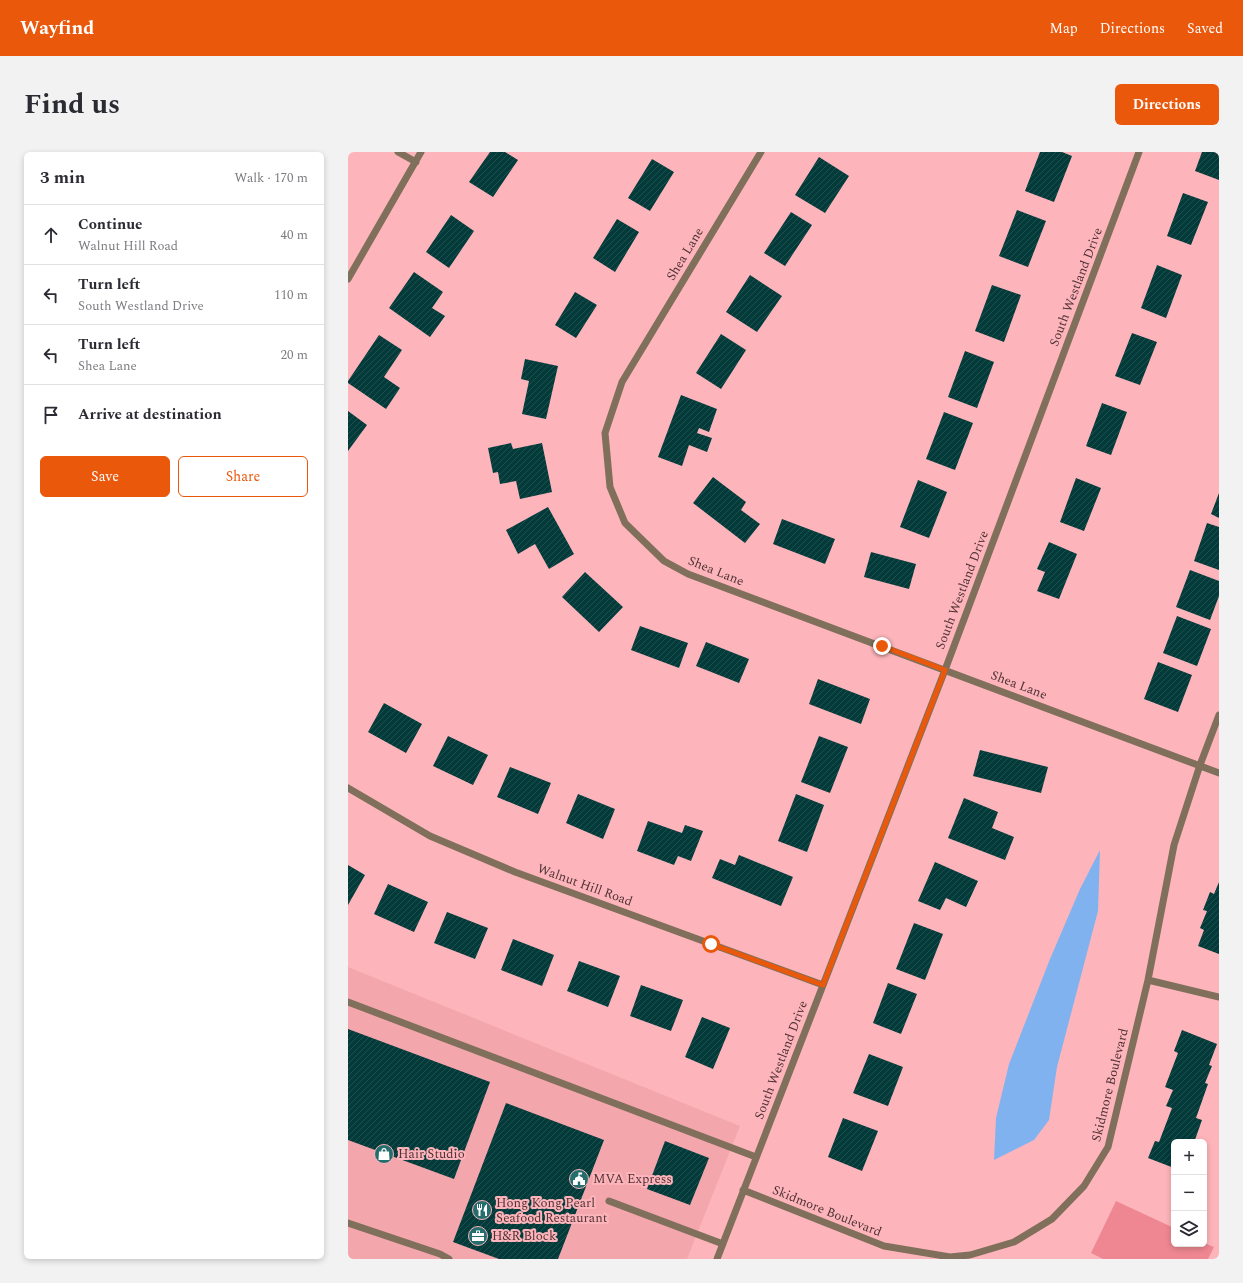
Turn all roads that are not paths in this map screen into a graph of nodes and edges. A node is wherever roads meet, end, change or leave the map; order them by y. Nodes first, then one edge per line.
1 (398, 152) edge
2 (422, 152) edge
3 (761, 152) edge
4 (1139, 152) edge
5 (416, 162) junction
6 (348, 279) edge
7 (945, 670) junction
8 (1219, 715) edge
9 (1200, 766) junction
10 (1219, 773) edge
11 (348, 788) edge
12 (1148, 980) junction
13 (823, 985) junction
14 (1219, 997) edge
15 (348, 1002) edge
16 (756, 1157) junction
17 (743, 1190) junction
18 (609, 1201) dead end
19 (348, 1223) edge
20 (723, 1244) junction
21 (449, 1259) edge
22 (717, 1259) edge

1 - 5 street
2 - 5 street
3 - 7 street, Shea Lane
4 - 7 street, South Westland Drive
5 - 6 street
7 - 9 street, Shea Lane
7 - 13 street, South Westland Drive
8 - 9 street, Skidmore Boulevard
9 - 10 street, Shea Lane
9 - 12 street, Skidmore Boulevard
11 - 13 street, Walnut Hill Road
12 - 14 street
12 - 17 street, Skidmore Boulevard
13 - 16 street, South Westland Drive
15 - 16 street
16 - 17 street, South Westland Drive
17 - 20 street, South Westland Drive
18 - 20 street
19 - 21 street
20 - 22 street, South Westland Drive

